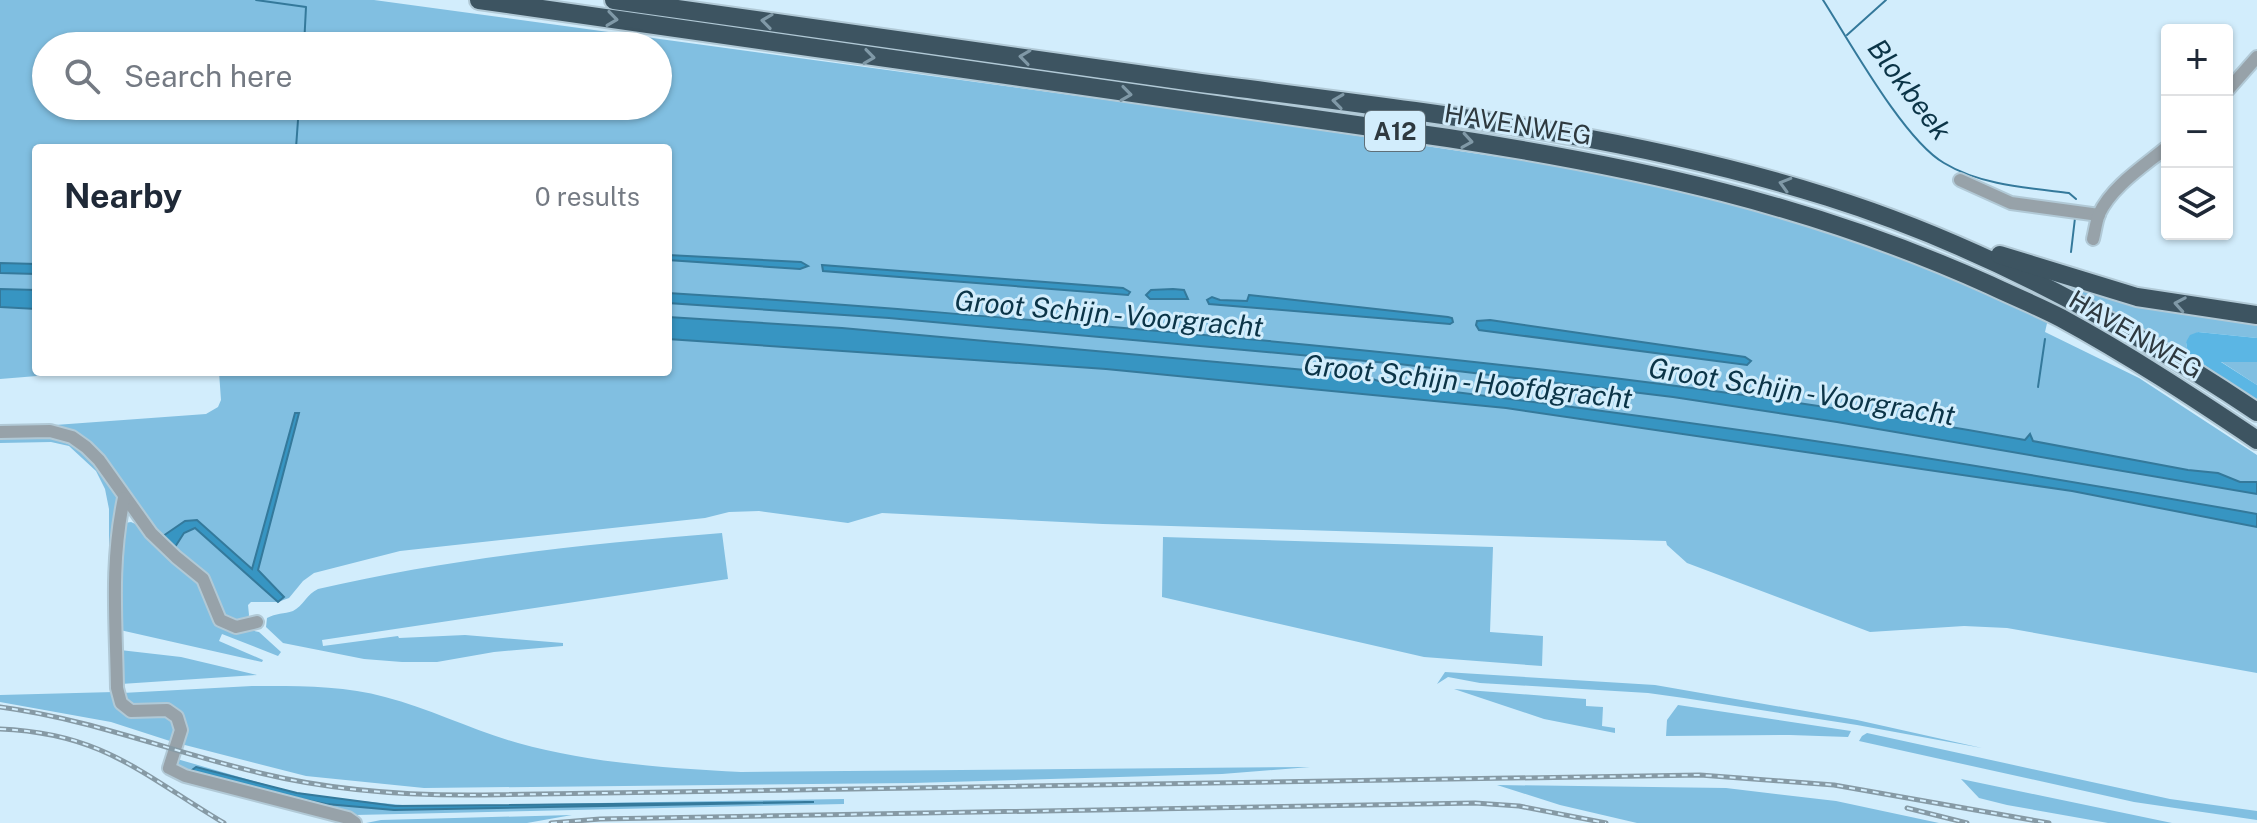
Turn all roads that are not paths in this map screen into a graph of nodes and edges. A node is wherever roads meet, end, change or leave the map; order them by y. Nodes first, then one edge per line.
1 (479, 0) edge
2 (614, 0) edge
3 (640, 0) edge
4 (678, 9) junction
5 (2257, 57) edge
6 (2233, 84) edge
7 (2161, 152) edge
8 (1960, 180) dead end
9 (1831, 198) junction
10 (2099, 215) junction
11 (2093, 239) dead end
12 (2257, 315) edge
13 (2257, 412) edge
14 (0, 432) edge
15 (2257, 440) edge
16 (124, 498) junction
17 (257, 622) dead end
18 (355, 823) edge

1 -> 15 highway, HAVENWEG / A12
2 - 4 highway, HAVENWEG / A12
3 - 4 highway
9 -> 4 highway, HAVENWEG / A12
5 - 6 street
7 - 10 street
8 - 10 street
12 -> 9 highway
9 - 13 highway, HAVENWEG / A12
10 - 11 street
14 - 16 street
16 - 17 street
16 - 18 street

